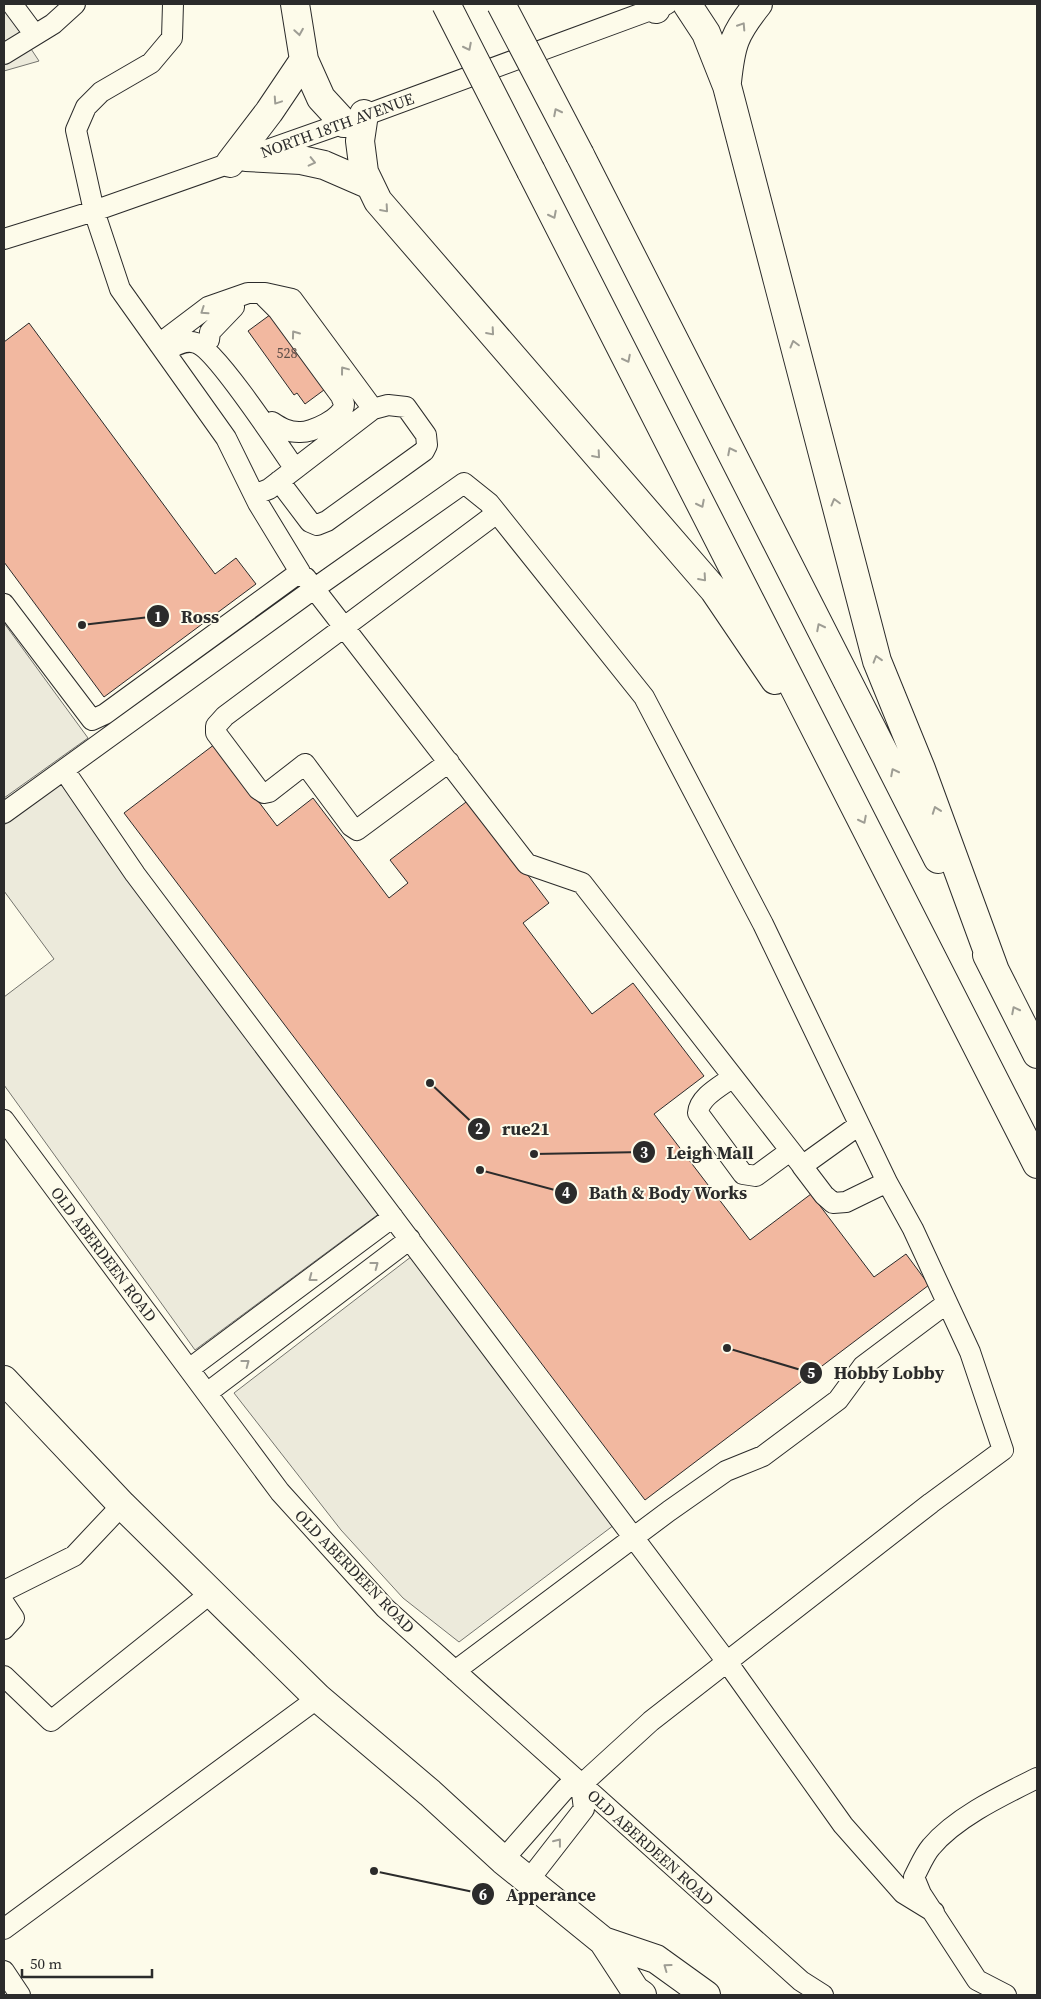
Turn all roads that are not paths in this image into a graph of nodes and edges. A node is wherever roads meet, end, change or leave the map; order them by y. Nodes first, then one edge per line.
1 (12, 4) edge
2 (73, 4) edge
3 (173, 4) edge
4 (295, 4) edge
5 (446, 4) edge
6 (501, 4) edge
7 (687, 4) edge
8 (758, 4) edge
9 (659, 5) edge
10 (35, 35) junction
11 (4, 54) edge
12 (304, 60) junction
13 (727, 86) junction
14 (354, 118) junction
15 (238, 160) junction
16 (370, 184) junction
17 (94, 211) junction
18 (4, 239) edge
19 (265, 293) junction
20 (232, 300) junction
21 (204, 341) junction
22 (162, 348) junction
23 (373, 409) junction
24 (295, 469) junction
25 (279, 482) junction
26 (254, 495) junction
27 (497, 513) junction
28 (300, 572) junction
29 (315, 588) junction
30 (4, 604) edge
31 (344, 626) junction
32 (449, 762) junction
33 (64, 770) junction
34 (844, 782) junction
35 (4, 813) edge
36 (995, 971) junction
37 (1037, 1054) edge
38 (733, 1077) junction
39 (4, 1120) edge
40 (859, 1125) junction
41 (790, 1151) junction
42 (1037, 1164) edge
43 (804, 1168) junction
44 (887, 1182) junction
45 (393, 1218) junction
46 (410, 1239) junction
47 (947, 1303) junction
48 (190, 1369) junction
49 (4, 1380) edge
50 (207, 1393) junction
51 (122, 1505) junction
52 (633, 1537) junction
53 (4, 1591) edge
54 (211, 1593) junction
55 (4, 1603) edge
56 (4, 1628) edge
57 (727, 1662) junction
58 (455, 1671) junction
59 (4, 1676) edge
60 (318, 1698) junction
61 (1037, 1778) edge
62 (581, 1784) junction
63 (503, 1860) junction
64 (528, 1881) junction
65 (934, 1912) junction
66 (4, 1929) edge
67 (603, 1941) junction
68 (4, 1971) edge
69 (971, 1988) edge
70 (20, 1995) edge
71 (642, 1995) edge
72 (706, 1995) edge
73 (824, 1995) edge
74 (1006, 1995) edge

1 - 10 street
2 - 10 street
3 - 17 street
4 -> 12 highway
5 -> 34 highway, bridge
36 -> 6 highway, bridge
7 - 13 highway
13 -> 8 highway
9 - 14 street, NORTH 18TH AVENUE
10 - 11 street
12 - 14 highway
12 -> 15 highway
36 -> 13 highway
14 - 15 street, NORTH 18TH AVENUE
14 - 16 highway
15 -> 16 highway
15 - 17 street, NORTH 18TH AVENUE
16 -> 34 highway
17 - 18 street, NORTH 18TH AVENUE
17 - 22 street
19 - 20 street
21 -> 19 street
23 -> 19 street
20 - 21 street
20 -> 22 street
21 - 22 street
21 - 24 street
22 - 26 street
23 - 24 street
23 - 25 street
24 - 25 street
25 - 26 street
26 - 28 street
27 - 29 street
27 - 31 street
27 - 40 street
28 - 29 street
28 - 30 street
29 - 31 street
29 - 33 street
31 - 32 street
31 - 32 street
32 - 38 street
33 - 35 street
33 - 45 street
34 -> 42 highway
37 -> 36 highway
38 - 41 street
38 - 41 street
39 - 48 street, OLD ABERDEEN ROAD
40 - 43 street
40 - 44 street
41 - 43 street
43 - 44 street
44 - 47 street
45 - 46 street
45 -> 48 street
50 -> 46 street
46 - 52 street
47 - 52 street
47 - 57 street
48 - 50 street, OLD ABERDEEN ROAD
49 - 51 highway
50 - 58 street, OLD ABERDEEN ROAD
51 - 53 street
51 - 54 highway
52 - 57 street
52 - 58 street
54 - 59 street
54 - 60 highway
55 - 56 street
57 - 62 street
57 - 65 street
58 - 62 street, OLD ABERDEEN ROAD
60 - 63 highway
60 - 66 street
61 - 65 street
62 - 63 street
64 -> 62 street
62 - 73 street, OLD ABERDEEN ROAD
63 - 64 highway
64 - 67 highway
65 - 69 street
67 - 71 highway
72 -> 67 highway
68 - 70 street
69 - 74 street

